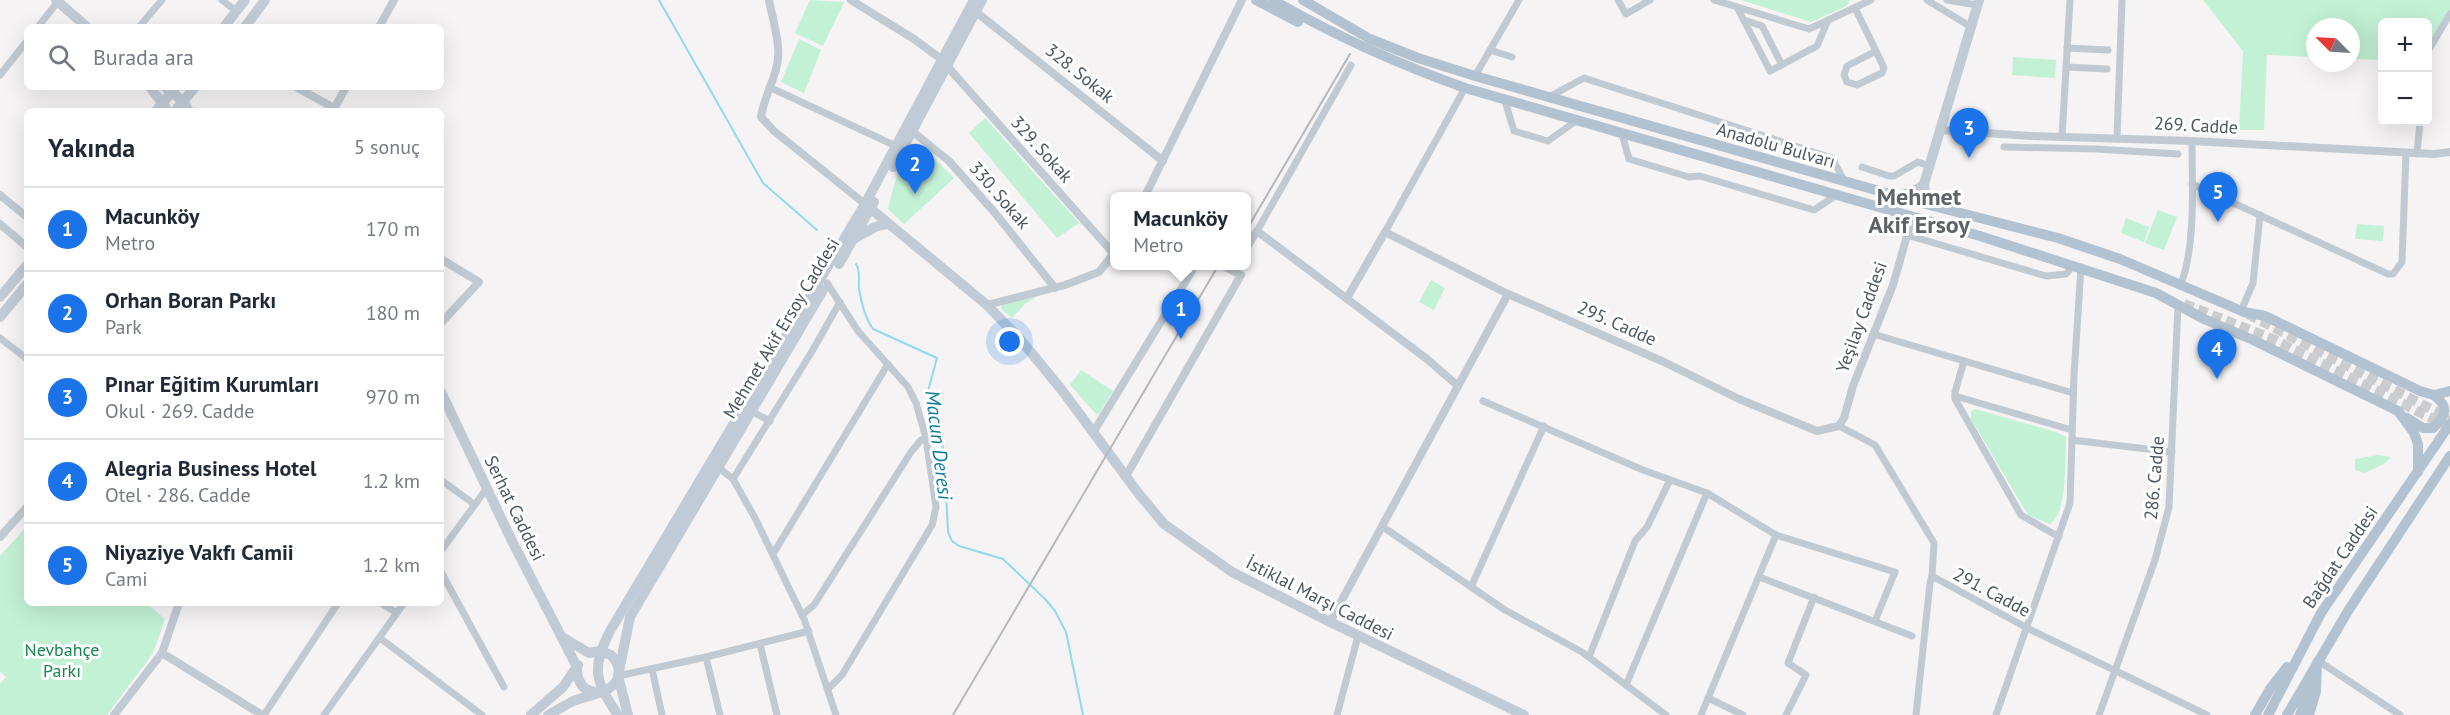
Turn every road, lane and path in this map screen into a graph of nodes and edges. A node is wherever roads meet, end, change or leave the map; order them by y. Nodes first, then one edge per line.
1 (162, 0) edge
2 (222, 0) edge
3 (245, 0) edge
4 (265, 0) edge
5 (393, 0) edge
6 (769, 0) edge
7 (851, 0) edge
8 (974, 0) edge
9 (982, 0) edge
10 (1242, 0) edge
11 (1256, 0) edge
12 (1273, 0) edge
13 (1303, 0) edge
14 (1316, 0) edge
15 (1519, 0) edge
16 (1618, 0) edge
17 (1714, 0) edge
18 (1871, 0) edge
19 (1927, 0) edge
20 (1947, 0) edge
21 (2070, 0) edge
22 (2122, 0) edge
23 (58, 1) edge
24 (1648, 1) edge
25 (1959, 2) edge
26 (1978, 3) edge
27 (1737, 7) junction
28 (1855, 8) junction
29 (237, 11) junction
30 (976, 12) junction
31 (2450, 14) edge
32 (1954, 16) junction
33 (1744, 20) junction
34 (1828, 20) junction
35 (40, 24) edge
36 (84, 24) edge
37 (142, 24) edge
38 (226, 24) edge
39 (247, 24) edge
40 (381, 24) edge
41 (1350, 27) junction
42 (1971, 27) junction
43 (1346, 40) junction
44 (2432, 43) edge
45 (24, 45) edge
46 (2067, 48) junction
47 (1490, 50) junction
48 (2108, 50) dead end
49 (1876, 51) junction
50 (1512, 57) dead end
51 (944, 62) junction
52 (1351, 65) dead end
53 (1782, 65) junction
54 (2066, 67) junction
55 (2107, 69) dead end
56 (0, 75) edge
57 (1475, 76) junction
58 (769, 87) junction
59 (1465, 88) junction
60 (152, 90) edge
61 (171, 90) edge
62 (174, 90) edge
63 (192, 90) edge
64 (301, 90) edge
65 (344, 90) edge
66 (1548, 97) junction
67 (183, 101) junction
68 (1505, 101) junction
69 (161, 108) edge
70 (162, 108) edge
71 (177, 108) edge
72 (187, 108) edge
73 (330, 108) edge
74 (334, 108) edge
75 (1576, 121) junction
76 (2420, 126) edge
77 (1940, 130) junction
78 (912, 131) junction
79 (1622, 134) junction
80 (2062, 137) junction
81 (2096, 138) junction
82 (2117, 138) junction
83 (2192, 141) junction
84 (896, 146) junction
85 (2004, 147) dead end
86 (2096, 148) junction
87 (2450, 152) edge
88 (2406, 153) junction
89 (2178, 154) dead end
90 (2418, 154) junction
91 (1163, 160) junction
92 (1929, 166) junction
93 (1862, 168) dead end
94 (1845, 182) junction
95 (1924, 184) junction
96 (2192, 184) junction
97 (1147, 192) edge
98 (0, 195) edge
99 (1835, 196) junction
100 (1898, 197) junction
101 (868, 205) junction
102 (1934, 206) junction
103 (24, 215) edge
104 (2260, 215) junction
105 (1912, 218) junction
106 (861, 219) junction
107 (0, 224) edge
108 (887, 224) junction
109 (874, 227) junction
110 (1257, 231) junction
111 (1385, 232) junction
112 (1907, 235) junction
113 (854, 239) junction
114 (1251, 241) edge
115 (24, 244) edge
116 (1110, 249) edge
117 (1110, 258) edge
118 (444, 262) edge
119 (2078, 266) junction
120 (24, 269) edge
121 (1193, 270) edge
122 (1236, 270) edge
123 (827, 283) junction
124 (2181, 284) junction
125 (24, 288) edge
126 (1054, 288) junction
127 (1508, 294) junction
128 (0, 297) edge
129 (1347, 298) junction
130 (840, 302) junction
131 (987, 305) junction
132 (2178, 305) junction
133 (2243, 311) junction
134 (0, 317) edge
135 (444, 319) edge
136 (1873, 334) junction
137 (0, 338) edge
138 (24, 357) edge
139 (1964, 361) junction
140 (888, 364) junction
141 (1458, 386) junction
142 (2450, 392) edge
143 (2073, 393) junction
144 (2434, 395) junction
145 (1955, 396) junction
146 (444, 398) edge
147 (1483, 401) dead end
148 (751, 411) junction
149 (2402, 415) junction
150 (770, 421) junction
151 (2450, 424) edge
152 (1544, 426) junction
153 (1839, 426) junction
154 (2072, 430) junction
155 (1094, 431) junction
156 (926, 438) junction
157 (2072, 440) junction
158 (2172, 452) junction
159 (2450, 456) edge
160 (718, 467) junction
161 (2450, 468) edge
162 (2418, 472) junction
163 (1126, 476) junction
164 (733, 479) junction
165 (1670, 480) junction
166 (444, 482) edge
167 (486, 488) junction
168 (1707, 493) junction
169 (474, 504) junction
170 (2418, 506) junction
171 (24, 510) edge
172 (1383, 526) junction
173 (1776, 535) junction
174 (0, 537) edge
175 (2059, 537) junction
176 (444, 547) edge
177 (773, 554) junction
178 (1932, 576) junction
179 (444, 577) edge
180 (1759, 577) junction
181 (1471, 587) junction
182 (1814, 597) junction
183 (178, 606) edge
184 (336, 606) edge
185 (386, 606) edge
186 (402, 606) edge
187 (397, 613) junction
188 (802, 615) junction
189 (1875, 621) junction
190 (1330, 622) junction
191 (2027, 628) junction
192 (809, 631) junction
193 (1358, 636) junction
194 (1912, 636) dead end
195 (562, 637) junction
196 (380, 638) junction
197 (760, 644) junction
198 (2303, 645) junction
199 (595, 652) junction
200 (162, 653) junction
201 (706, 657) junction
202 (1589, 657) junction
203 (2317, 660) junction
204 (578, 667) junction
205 (652, 669) junction
206 (2116, 670) junction
207 (618, 676) junction
208 (1626, 686) junction
209 (504, 687) dead end
210 (828, 689) junction
211 (602, 692) junction
212 (1708, 698) junction
213 (545, 712) edge
214 (114, 715) edge
215 (263, 715) edge
216 (324, 715) edge
217 (483, 715) edge
218 (531, 715) edge
219 (618, 715) edge
220 (628, 715) edge
221 (662, 715) edge
222 (720, 715) edge
223 (777, 715) edge
224 (836, 715) edge
225 (1337, 715) edge
226 (1524, 715) edge
227 (1666, 715) edge
228 (1701, 715) edge
229 (1743, 715) edge
230 (1786, 715) edge
231 (1916, 715) edge
232 (1996, 715) edge
233 (2099, 715) edge
234 (2207, 715) edge
235 (2256, 715) edge
236 (2268, 715) edge
237 (2287, 715) edge
238 (2300, 715) edge
239 (2309, 715) edge
240 (2400, 715) edge

1 - 37 street
2 - 29 street
3 - 29 main road
4 - 39 main road
5 - 40 street
6 - 58 street
7 - 51 street, 329. Sokak
8 - 51 main road, Mehmet Akif Ersoy Caddesi
9 - 30 main road, Mehmet Akif Ersoy Caddesi
10 - 91 street
11 - 43 main road
12 - 43 main road, Anadolu Bulvarı
13 - 41 main road, Anadolu Bulvarı
14 - 41 main road
15 - 47 street
16 - 24 street
17 - 27 street
18 - 28 street
19 - 32 street
20 - 25 street
21 - 46 street
22 - 82 street
23 - 35 street
23 - 36 main road
25 - 26 street
25 - 32 street
26 - 42 main road
27 - 33 street
27 - 34 street
28 - 34 street
28 - 49 street
29 - 38 main road
30 - 51 main road, Mehmet Akif Ersoy Caddesi
30 - 91 street, 328. Sokak
31 - 44 street
32 - 42 street
33 - 53 street
33 - 53 street
34 - 53 street
41 - 57 main road, Anadolu Bulvarı
42 - 77 main road
43 - 59 main road, Anadolu Bulvarı
45 - 56 street
46 - 48 street
46 - 54 street
47 - 50 street
47 - 57 street
49 - 49 street
51 - 78 main road, Mehmet Akif Ersoy Caddesi
51 - 84 main road, Mehmet Akif Ersoy Caddesi
51 - 116 street, 329. Sokak
52 - 110 street
54 - 55 street
54 - 80 street
57 - 66 main road, Anadolu Bulvarı
58 - 84 street
58 - 101 street
59 - 68 main road, Anadolu Bulvarı
59 - 111 street
60 - 69 main road
61 - 70 main road
62 - 67 main road
63 - 67 main road
64 - 73 street
65 - 74 street
66 - 94 main road, Anadolu Bulvarı
66 - 94 street
67 - 71 main road
67 - 72 main road
68 - 75 main road, Anadolu Bulvarı
68 - 75 street
75 - 79 main road, Anadolu Bulvarı
76 - 90 street
77 - 80 street, 269. Cadde
77 - 92 main road
78 - 101 main road, Mehmet Akif Ersoy Caddesi
78 - 126 street, 330. Sokak
79 - 99 main road, Anadolu Bulvarı
79 - 99 street
80 - 81 street, 269. Cadde
81 - 82 street, 269. Cadde
81 - 86 street
82 - 83 street, 269. Cadde
83 - 88 street, 269. Cadde
83 - 96 street
84 - 101 main road, Mehmet Akif Ersoy Caddesi
85 - 86 street
86 - 89 street
87 - 90 street, 269. Cadde
88 - 90 street, 269. Cadde
88 - 104 street
91 - 97 street
92 - 93 street
92 - 95 main road
94 - 100 main road, Anadolu Bulvarı
95 - 100 main road
95 - 102 main road
96 - 104 street
96 - 124 street
98 - 103 street
99 - 105 main road, Anadolu Bulvarı
100 - 102 main road, Anadolu Bulvarı
101 - 106 main road, Mehmet Akif Ersoy Caddesi
101 - 108 main road, İstiklal Marşı Caddesi
102 - 124 main road, Anadolu Bulvarı
104 - 133 street
105 - 112 street, Yeşilay Caddesi
105 - 119 main road, Anadolu Bulvarı
106 - 109 main road
106 - 113 main road, Mehmet Akif Ersoy Caddesi
106 - 199 main road, Mehmet Akif Ersoy Caddesi
107 - 115 street
108 - 109 main road
108 - 131 main road, İstiklal Marşı Caddesi
109 - 113 main road
110 - 114 street
110 - 129 street
111 - 127 street, 295. Cadde
111 - 129 street
112 - 119 street
112 - 136 street, Yeşilay Caddesi
113 - 123 main road, Mehmet Akif Ersoy Caddesi
117 - 126 street
118 - 135 street
119 - 132 main road, Anadolu Bulvarı
119 - 143 street
120 - 128 main road
121 - 155 street
122 - 163 street
123 - 130 street
123 - 148 main road, Mehmet Akif Ersoy Caddesi
124 - 133 main road, Anadolu Bulvarı
125 - 134 main road
126 - 131 street
127 - 141 street
127 - 153 street, 295. Cadde
129 - 141 street
130 - 140 street
130 - 150 street
131 - 155 main road, İstiklal Marşı Caddesi
132 - 149 main road, Anadolu Bulvarı
132 - 158 street, 286. Cadde
133 - 144 main road, Anadolu Bulvarı
136 - 139 street
136 - 153 street, Yeşilay Caddesi
137 - 138 street
139 - 143 street
139 - 145 street
140 - 156 street
140 - 177 street
141 - 172 street
142 - 144 main road
143 - 154 street
144 - 149 main road, Anadolu Bulvarı
145 - 154 street
145 - 175 street
146 - 167 main road, Serhat Caddesi
147 - 152 street
148 - 150 street
148 - 160 main road, Mehmet Akif Ersoy Caddesi
149 - 162 main road
150 - 164 street
151 - 162 main road, Bağdat Caddesi
152 - 165 street
152 - 181 street
153 - 178 street, 291. Cadde
154 - 157 street
155 - 163 main road, İstiklal Marşı Caddesi
156 - 188 street
156 - 210 street
157 - 158 street
157 - 175 street
158 - 206 street, 286. Cadde
159 - 170 main road, Bağdat Caddesi
160 - 164 street
160 - 207 main road, Mehmet Akif Ersoy Caddesi
161 - 170 main road
162 - 198 main road, Bağdat Caddesi
163 - 190 main road, İstiklal Marşı Caddesi
164 - 177 street
165 - 168 street
165 - 202 street
166 - 169 street
167 - 169 street
167 - 195 main road, Serhat Caddesi
168 - 173 street
168 - 208 street
169 - 176 street
170 - 203 main road, Bağdat Caddesi
171 - 174 street
172 - 181 street
172 - 190 street
173 - 180 street
173 - 189 street
175 - 191 street
177 - 188 street
178 - 191 street, 291. Cadde
178 - 231 street
179 - 209 street
180 - 182 street
180 - 212 street
181 - 202 street
182 - 189 street
182 - 230 street
183 - 200 street
184 - 215 street
185 - 187 street
186 - 187 street
187 - 196 street
188 - 192 street
189 - 194 street
190 - 193 main road, İstiklal Marşı Caddesi
191 - 206 street, 291. Cadde
191 - 232 street
192 - 197 street
192 - 210 street
193 - 225 street
193 - 226 main road, İstiklal Marşı Caddesi
195 - 199 main road
195 - 204 main road, Serhat Caddesi
196 - 216 street
196 - 217 street
197 - 201 street
197 - 223 street
198 - 235 main road
198 - 236 main road, Bağdat Caddesi
199 - 204 main road
199 - 207 main road
199 - 211 main road, Mehmet Akif Ersoy Caddesi
200 - 214 street
200 - 215 street
201 - 205 street
201 - 222 street
202 - 208 street
203 - 237 main road, Bağdat Caddesi
203 - 238 main road
203 - 239 main road
203 - 240 street
204 - 211 main road, Serhat Caddesi
204 - 213 main road
205 - 207 street
205 - 221 street
206 - 233 street, 286. Cadde
206 - 234 street, 291. Cadde
207 - 211 main road
207 - 220 main road
208 - 227 street
210 - 224 street
211 - 213 main road
211 - 219 main road
212 - 228 street
212 - 229 street
213 - 218 main road

